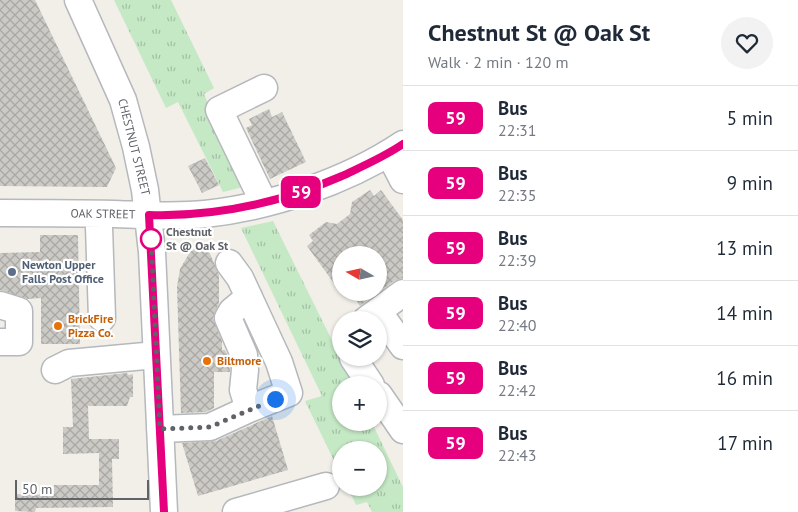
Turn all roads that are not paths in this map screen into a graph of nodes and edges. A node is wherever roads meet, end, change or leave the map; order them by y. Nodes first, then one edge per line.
1 (78, 0) edge
2 (264, 88) dead end
3 (396, 149) edge
4 (403, 180) edge
5 (264, 203) junction
6 (0, 212) edge
7 (149, 215) junction
8 (99, 227) dead end
9 (229, 263) dead end
10 (403, 293) edge
11 (249, 297) junction
12 (0, 305) edge
13 (379, 311) edge
14 (102, 318) dead end
15 (387, 331) edge
16 (0, 342) edge
17 (403, 346) edge
18 (156, 355) junction
19 (55, 370) dead end
20 (387, 407) edge
21 (249, 409) junction
22 (160, 429) junction
23 (403, 430) edge
24 (326, 486) dead end
25 (164, 512) edge
26 (236, 512) edge

1 - 7 street, CHESTNUT STREET
2 - 5 street
3 - 4 street
3 - 5 street, OAK STREET
5 - 7 street, OAK STREET
6 - 7 street, OAK STREET
7 - 18 street, CHESTNUT STREET
8 - 14 street
9 - 11 street
10 - 13 street
11 - 21 street
11 - 21 street
12 - 16 street
15 - 17 street
18 - 19 street
18 - 22 street, CHESTNUT STREET
20 - 23 street
21 - 22 street
22 - 25 street, CHESTNUT STREET
24 - 26 street

